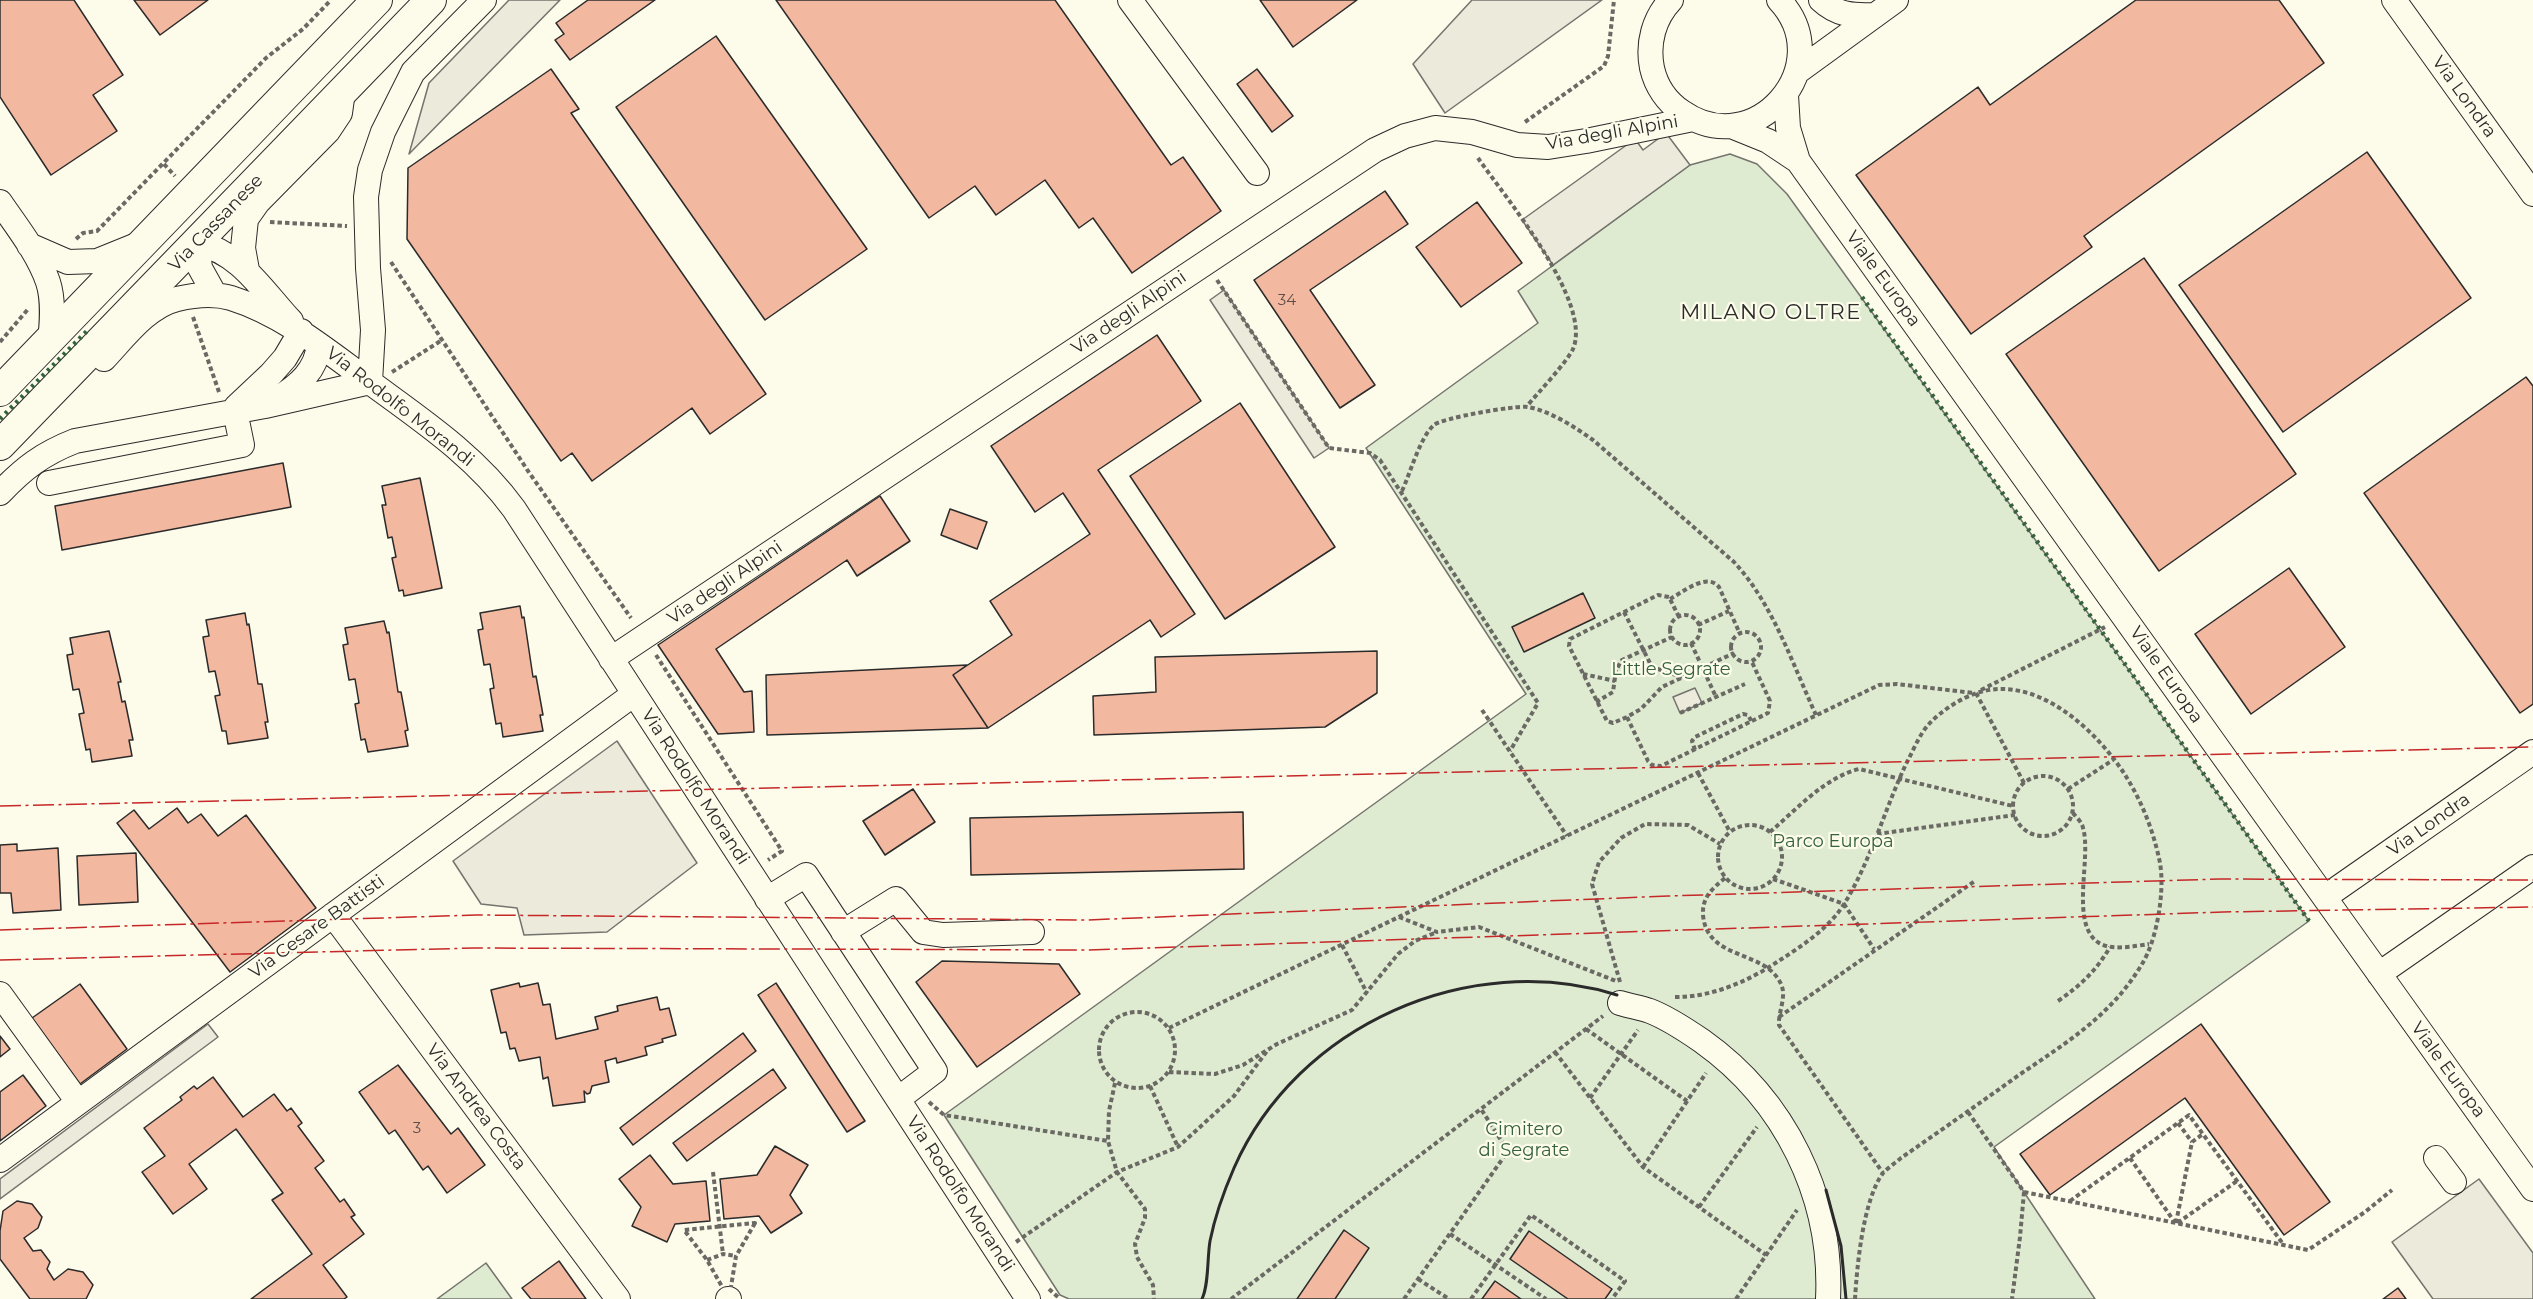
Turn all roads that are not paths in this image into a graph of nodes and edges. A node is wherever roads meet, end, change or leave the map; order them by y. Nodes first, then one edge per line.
1 (377, 0) edge
2 (409, 0) edge
3 (431, 0) edge
4 (484, 0) edge
5 (1130, 0) edge
6 (1779, 0) edge
7 (1821, 0) edge
8 (1896, 0) edge
9 (2394, 0) edge
10 (1662, 5) edge
11 (1875, 15) junction
12 (1797, 72) junction
13 (343, 91) junction
14 (1785, 95) junction
15 (1693, 119) junction
16 (1731, 126) junction
17 (248, 135) junction
18 (1798, 160) junction
19 (1257, 173) dead end
20 (2533, 194) edge
21 (0, 202) edge
22 (147, 241) junction
23 (197, 243) junction
24 (29, 245) junction
25 (247, 270) junction
26 (215, 295) junction
27 (310, 338) junction
28 (50, 342) junction
29 (370, 382) junction
30 (0, 391) edge
31 (48, 396) junction
32 (265, 406) junction
33 (231, 412) junction
34 (133, 430) junction
35 (0, 445) edge
36 (141, 465) junction
37 (49, 483) dead end
38 (0, 493) edge
39 (611, 659) junction
40 (634, 694) junction
41 (2533, 752) edge
42 (2533, 867) edge
43 (2325, 897) junction
44 (767, 899) junction
45 (333, 915) junction
46 (843, 932) junction
47 (1032, 932) dead end
48 (2379, 974) junction
49 (1622, 990) road end
50 (0, 994) edge
51 (905, 1094) junction
52 (78, 1102) junction
53 (2436, 1158) dead end
54 (0, 1160) edge
55 (2454, 1182) dead end
56 (2533, 1189) edge
57 (618, 1299) edge
58 (1028, 1299) edge
59 (1828, 1299) edge

1 - 17 main road, Via Cassanese
2 - 13 main road
3 - 13 main road, Via Cassanese
4 - 29 street
5 - 19 street
6 - 12 street, Viale Europa
7 - 11 street
8 - 11 street
9 - 20 street, Via Londra
10 - 15 street, Viale Europa
11 - 12 street
12 - 14 street, Viale Europa
13 - 23 main road, Via Cassanese
13 - 25 street
14 - 16 street, Viale Europa
14 - 18 street, Viale Europa
15 - 16 street, Viale Europa
15 - 39 street, Via degli Alpini
16 - 18 street, Viale Europa
17 - 22 main road, Via Cassanese
17 - 23 main road
18 - 43 street, Viale Europa
21 - 24 street
22 - 23 main road
22 - 24 street
22 - 28 main road, Via Cassanese
23 - 25 street, Via Rodolfo Morandi
23 - 26 street
23 - 31 main road, Via Cassanese
24 - 28 street
25 - 27 street, Via Rodolfo Morandi
26 - 27 street, Via Rodolfo Morandi
26 - 31 street, Via Rodolfo Morandi
27 - 29 street, Via Rodolfo Morandi
27 - 32 street
27 - 33 street
28 - 30 main road, Via Cassanese
29 - 32 street
29 - 39 street, Via Rodolfo Morandi
31 - 35 main road, Via Cassanese
32 - 33 street
33 - 34 street
33 - 36 street
34 - 36 street
34 - 38 street
36 - 37 street
39 - 40 street, Via Rodolfo Morandi
40 - 44 street, Via Rodolfo Morandi
40 - 45 street, Via Cesare Battisti
41 - 43 street, Via Londra
42 - 48 street
43 - 48 street, Viale Europa
44 - 46 street
44 - 51 street, Via Rodolfo Morandi
45 - 52 street, Via Cesare Battisti
45 - 57 street, Via Andrea Costa
46 - 47 street
46 - 51 street
48 - 56 street, Viale Europa
49 - 59 street
50 - 52 street
51 - 58 street, Via Rodolfo Morandi
52 - 54 street, Via Cesare Battisti
53 - 55 street

